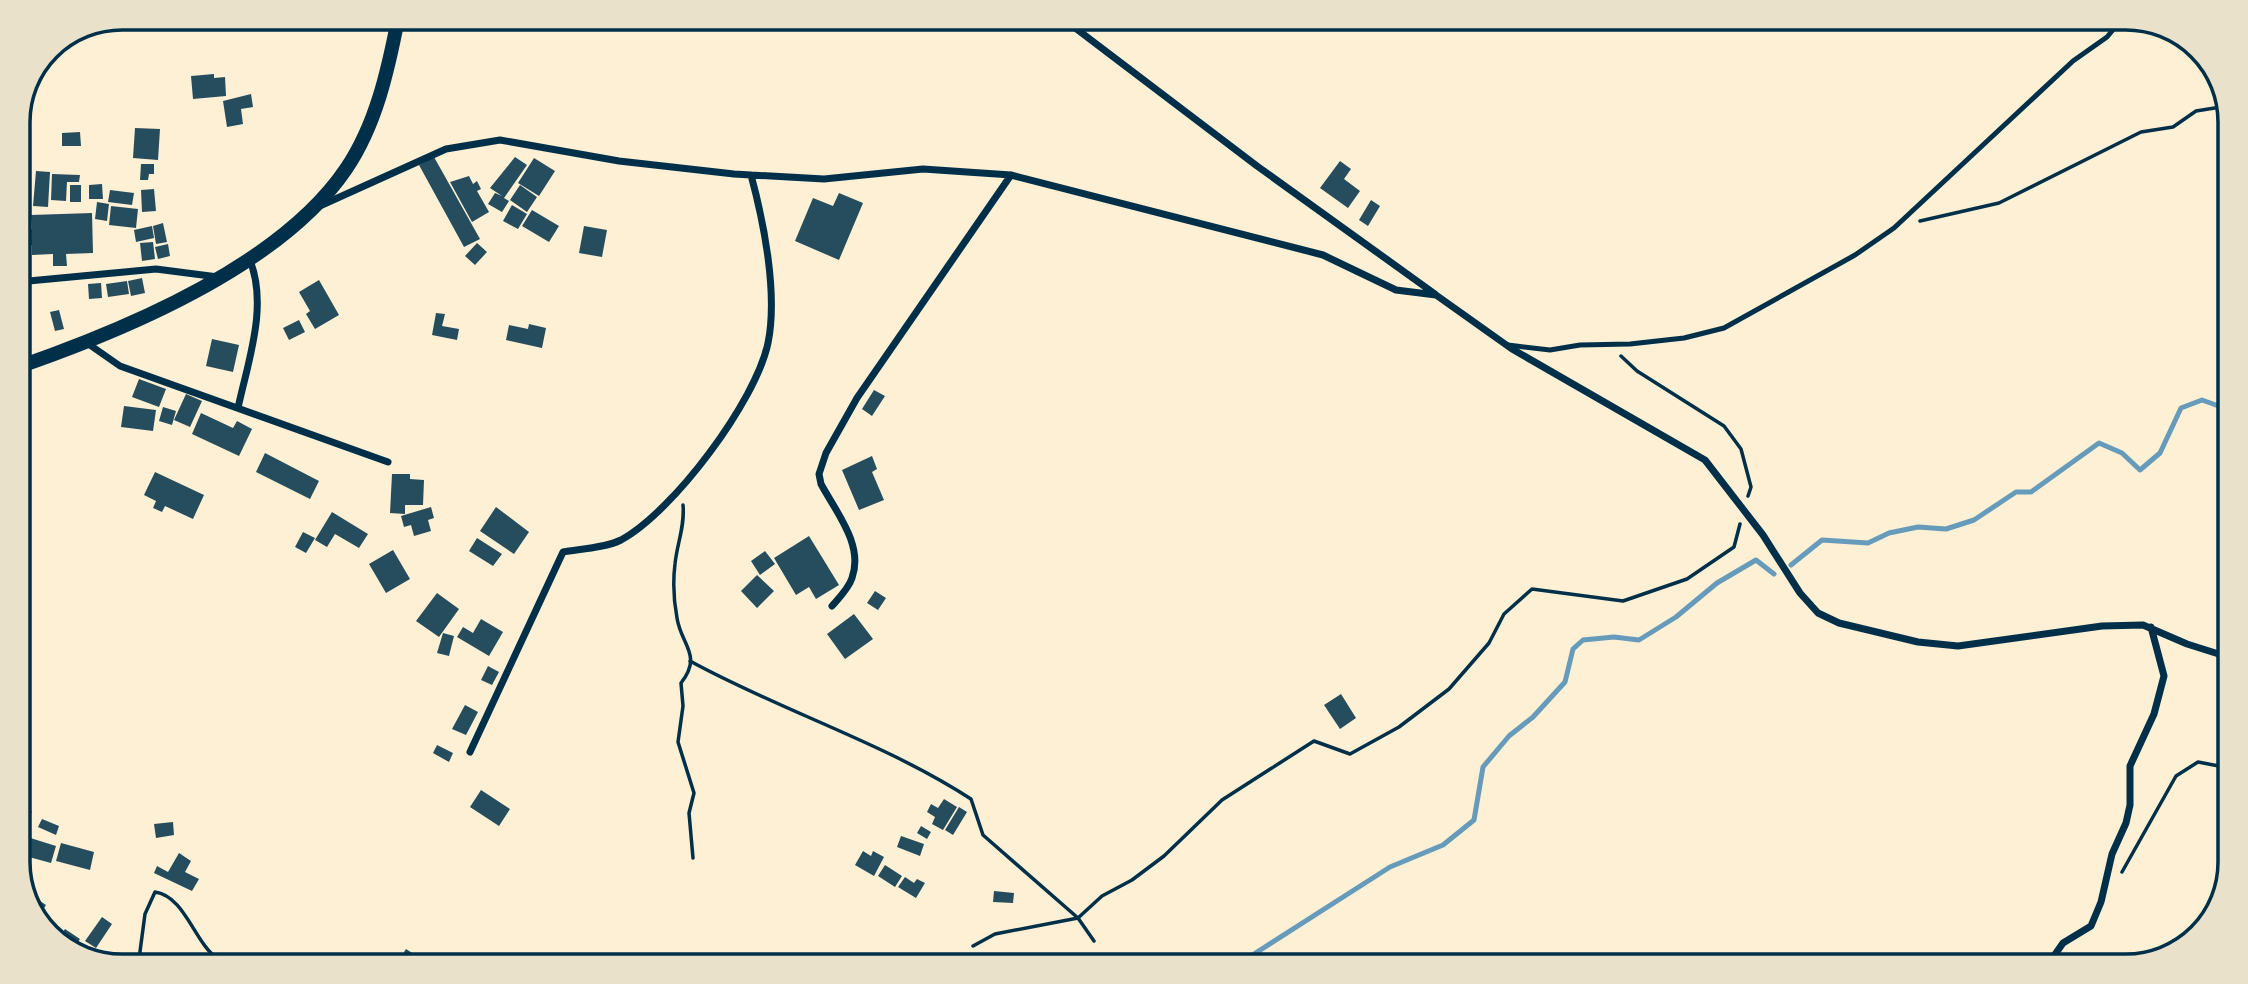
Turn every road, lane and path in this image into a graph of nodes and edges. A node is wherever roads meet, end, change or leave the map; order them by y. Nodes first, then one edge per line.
1 (395, 30) edge
2 (1078, 30) edge
3 (2111, 30) edge
4 (2217, 108) edge
5 (751, 175) junction
6 (1011, 175) junction
7 (315, 208) junction
8 (1894, 228) junction
9 (249, 257) junction
10 (219, 277) junction
11 (30, 281) edge
12 (1436, 295) junction
13 (86, 342) junction
14 (1506, 345) junction
15 (1610, 345) junction
16 (30, 363) edge
17 (238, 408) junction
18 (388, 462) dead end
19 (681, 489) junction
20 (1743, 509) junction
21 (832, 606) dead end
22 (2151, 628) junction
23 (2218, 654) edge
24 (690, 661) junction
25 (470, 752) dead end
26 (2218, 766) edge
27 (693, 858) dead end
28 (2121, 874) dead end
29 (1078, 918) junction
30 (1094, 941) dead end
31 (973, 946) dead end
32 (140, 954) edge
33 (210, 954) edge
34 (2055, 954) edge

1 - 7 main road
2 - 12 street
3 - 8 lane
4 - 8 path
5 - 6 street
5 - 7 street
5 - 19 street
6 - 12 street
6 - 21 street
7 - 9 main road
8 - 15 lane
9 - 10 main road
9 - 17 street
10 - 11 street
10 - 13 main road
12 - 14 street
13 - 16 main road
13 - 17 street
14 - 15 lane
14 - 20 street
15 - 20 path
17 - 18 street
19 - 24 path
19 - 25 street
20 - 22 street
20 - 29 path
22 - 23 street
22 - 34 street
24 - 27 path
24 - 29 path
26 - 28 path
29 - 30 path
29 - 31 path
32 - 33 path

